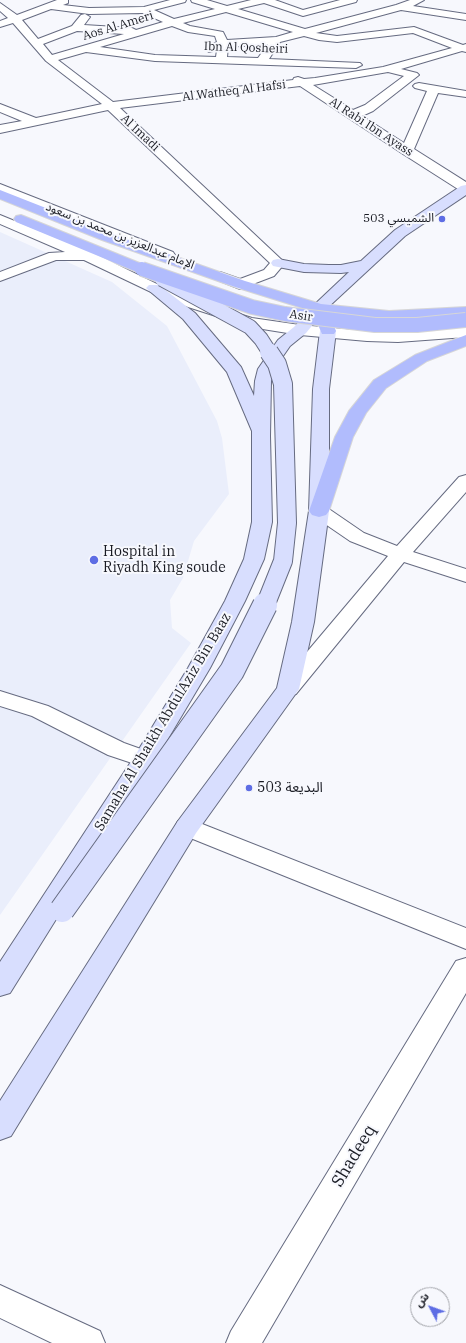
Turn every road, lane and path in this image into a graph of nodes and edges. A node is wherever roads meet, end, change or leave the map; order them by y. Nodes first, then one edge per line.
1 (67, 0) edge
2 (103, 0) edge
3 (137, 0) edge
4 (181, 0) edge
5 (264, 0) edge
6 (352, 0) edge
7 (419, 0) edge
8 (205, 1) edge
9 (379, 2) dead end
10 (339, 3) junction
11 (0, 6) edge
12 (50, 6) junction
13 (402, 7) junction
14 (226, 9) junction
15 (144, 10) junction
16 (89, 11) junction
17 (371, 15) junction
18 (466, 18) edge
19 (16, 19) junction
20 (171, 23) junction
21 (0, 25) edge
22 (76, 28) junction
23 (188, 29) junction
24 (141, 32) junction
25 (305, 33) junction
26 (175, 34) dead end
27 (348, 38) junction
28 (276, 40) junction
29 (36, 43) junction
30 (223, 44) junction
31 (155, 47) dead end
32 (465, 48) edge
33 (88, 49) junction
34 (50, 59) junction
35 (176, 59) junction
36 (221, 61) junction
37 (261, 62) junction
38 (283, 63) junction
39 (405, 64) junction
40 (354, 65) junction
41 (388, 69) junction
42 (303, 82) junction
43 (402, 84) junction
44 (434, 89) junction
45 (466, 94) edge
46 (112, 106) junction
47 (0, 108) edge
48 (353, 115) junction
49 (36, 122) junction
50 (0, 129) edge
51 (407, 151) junction
52 (0, 188) edge
53 (466, 188) edge
54 (0, 194) edge
55 (0, 210) edge
56 (0, 219) edge
57 (88, 256) junction
58 (278, 263) junction
59 (366, 264) junction
60 (142, 269) junction
61 (0, 277) edge
62 (240, 284) junction
63 (154, 288) junction
64 (319, 308) junction
65 (466, 312) edge
66 (466, 320) edge
67 (300, 330) junction
68 (328, 331) junction
69 (466, 332) edge
70 (466, 340) edge
71 (261, 436) junction
72 (466, 481) edge
73 (319, 511) junction
74 (400, 554) junction
75 (466, 576) edge
76 (288, 689) junction
77 (0, 698) edge
78 (144, 759) junction
79 (186, 827) junction
80 (466, 939) edge
81 (466, 969) edge
82 (0, 985) edge
83 (0, 1004) edge
84 (0, 1127) edge
85 (0, 1301) edge
86 (88, 1343) edge
87 (243, 1343) edge

1 - 12 street
2 - 3 street
4 - 15 street
5 - 10 street
5 - 14 street, Aos Al Ameri
6 - 10 street
7 - 13 street
8 - 14 street
9 - 13 street
10 - 17 street
11 - 19 street, Al Imadi
12 - 16 street
12 - 19 street
13 - 17 street
13 - 18 street
14 - 20 street, Aos Al Ameri
14 - 25 street
15 - 16 street
15 - 20 street
16 - 22 street
17 - 25 street
19 - 21 street
19 - 29 street, Al Imadi
20 - 23 street
20 - 24 street, Aos Al Ameri
22 - 24 street
22 - 29 street
23 - 26 street
23 - 30 street
24 - 33 street, Aos Al Ameri
25 - 27 street
25 - 28 street
27 - 32 street
27 - 40 street
28 - 30 street
28 - 37 street
29 - 34 street, Al Imadi
30 - 35 street
30 - 36 street
31 - 35 street
32 - 39 street, Al Watheq Al Hafsi
33 - 34 street, Aos Al Ameri
33 - 35 street, Ibn Al Qosheiri
34 - 46 street, Al Imadi
35 - 36 street, Ibn Al Qosheiri
36 - 37 street, Ibn Al Qosheiri
37 - 38 street, Ibn Al Qosheiri
38 - 40 street, Ibn Al Qosheiri
38 - 42 street, Al Rabi Ibn Ayass
39 - 40 street, Ibn Al Qosheiri
39 - 41 street, Al Watheq Al Hafsi
41 - 42 street, Al Watheq Al Hafsi
41 - 43 street
42 - 46 street, Al Watheq Al Hafsi
42 - 48 street, Al Rabi Ibn Ayass
43 - 44 street
43 - 48 street
44 - 45 street
44 - 51 street
46 - 49 street, Al Watheq Al Hafsi
46 - 58 street, Al Imadi
47 - 49 street
48 - 51 street, Al Rabi Ibn Ayass
49 - 50 street, Al Watheq Al Hafsi
51 - 53 street, Al Rabi Ibn Ayass
52 - 62 street, الإمام عبدالعزيز بن محمد بن سعود
53 - 59 street, Samaha Al Shaikh AbdulAziz Bin Baaz
54 - 62 main road, الإمام عبدالعزيز بن محمد بن سعود
55 - 60 main road, الإمام عبدالعزيز بن محمد بن سعود
56 - 57 street
57 - 61 street
57 - 63 street
58 - 59 street
58 - 62 street
59 - 64 street, Samaha Al Shaikh AbdulAziz Bin Baaz
60 - 66 main road, Asir, bridge
60 - 83 street, bridge
62 - 64 main road
63 - 67 street, Asir
63 - 71 street
64 - 65 main road
64 - 67 street, Samaha Al Shaikh AbdulAziz Bin Baaz
64 - 68 main road
67 - 68 street, Asir
67 - 71 street, Samaha Al Shaikh AbdulAziz Bin Baaz
68 - 69 street, Asir
68 - 73 street
70 - 73 main road
71 - 78 street, Samaha Al Shaikh AbdulAziz Bin Baaz
72 - 74 street
73 - 74 street
73 - 76 street
74 - 75 street
74 - 76 street
76 - 79 street
77 - 78 street
78 - 82 street, Samaha Al Shaikh AbdulAziz Bin Baaz
79 - 80 street
79 - 84 street
81 - 87 street, Shadeeq
85 - 86 street

